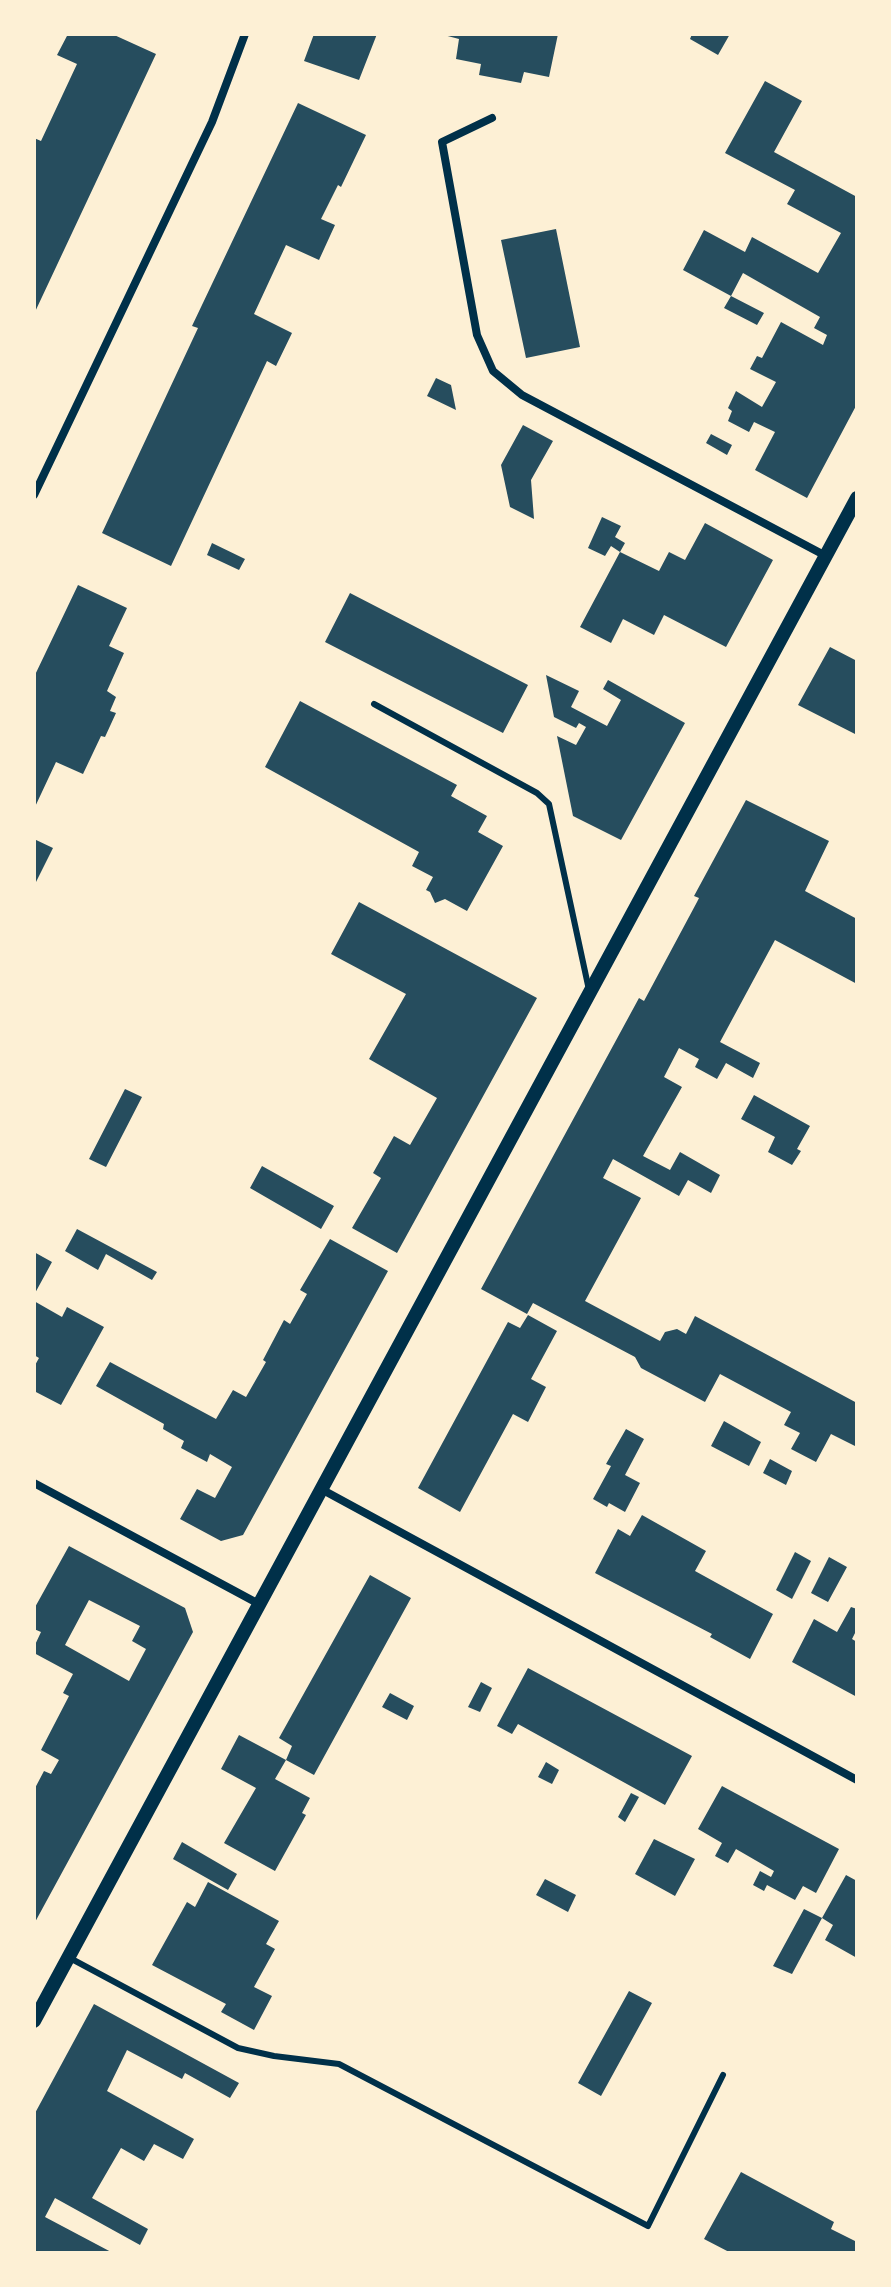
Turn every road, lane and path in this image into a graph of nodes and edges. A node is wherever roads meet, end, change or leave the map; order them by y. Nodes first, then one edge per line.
1 (245, 34) edge
2 (492, 118) dead end
3 (34, 495) edge
4 (857, 498) edge
5 (826, 556) junction
6 (374, 704) dead end
7 (589, 993) junction
8 (34, 1483) edge
9 (321, 1489) junction
10 (259, 1604) junction
11 (857, 1780) edge
12 (68, 1957) junction
13 (34, 2021) edge
14 (723, 2075) dead end

1 - 3 street
2 - 5 street
4 - 5 street
5 - 7 street
6 - 7 lane
7 - 9 street
8 - 10 street
9 - 10 street
9 - 11 street
10 - 12 street
12 - 13 street
12 - 14 lane

